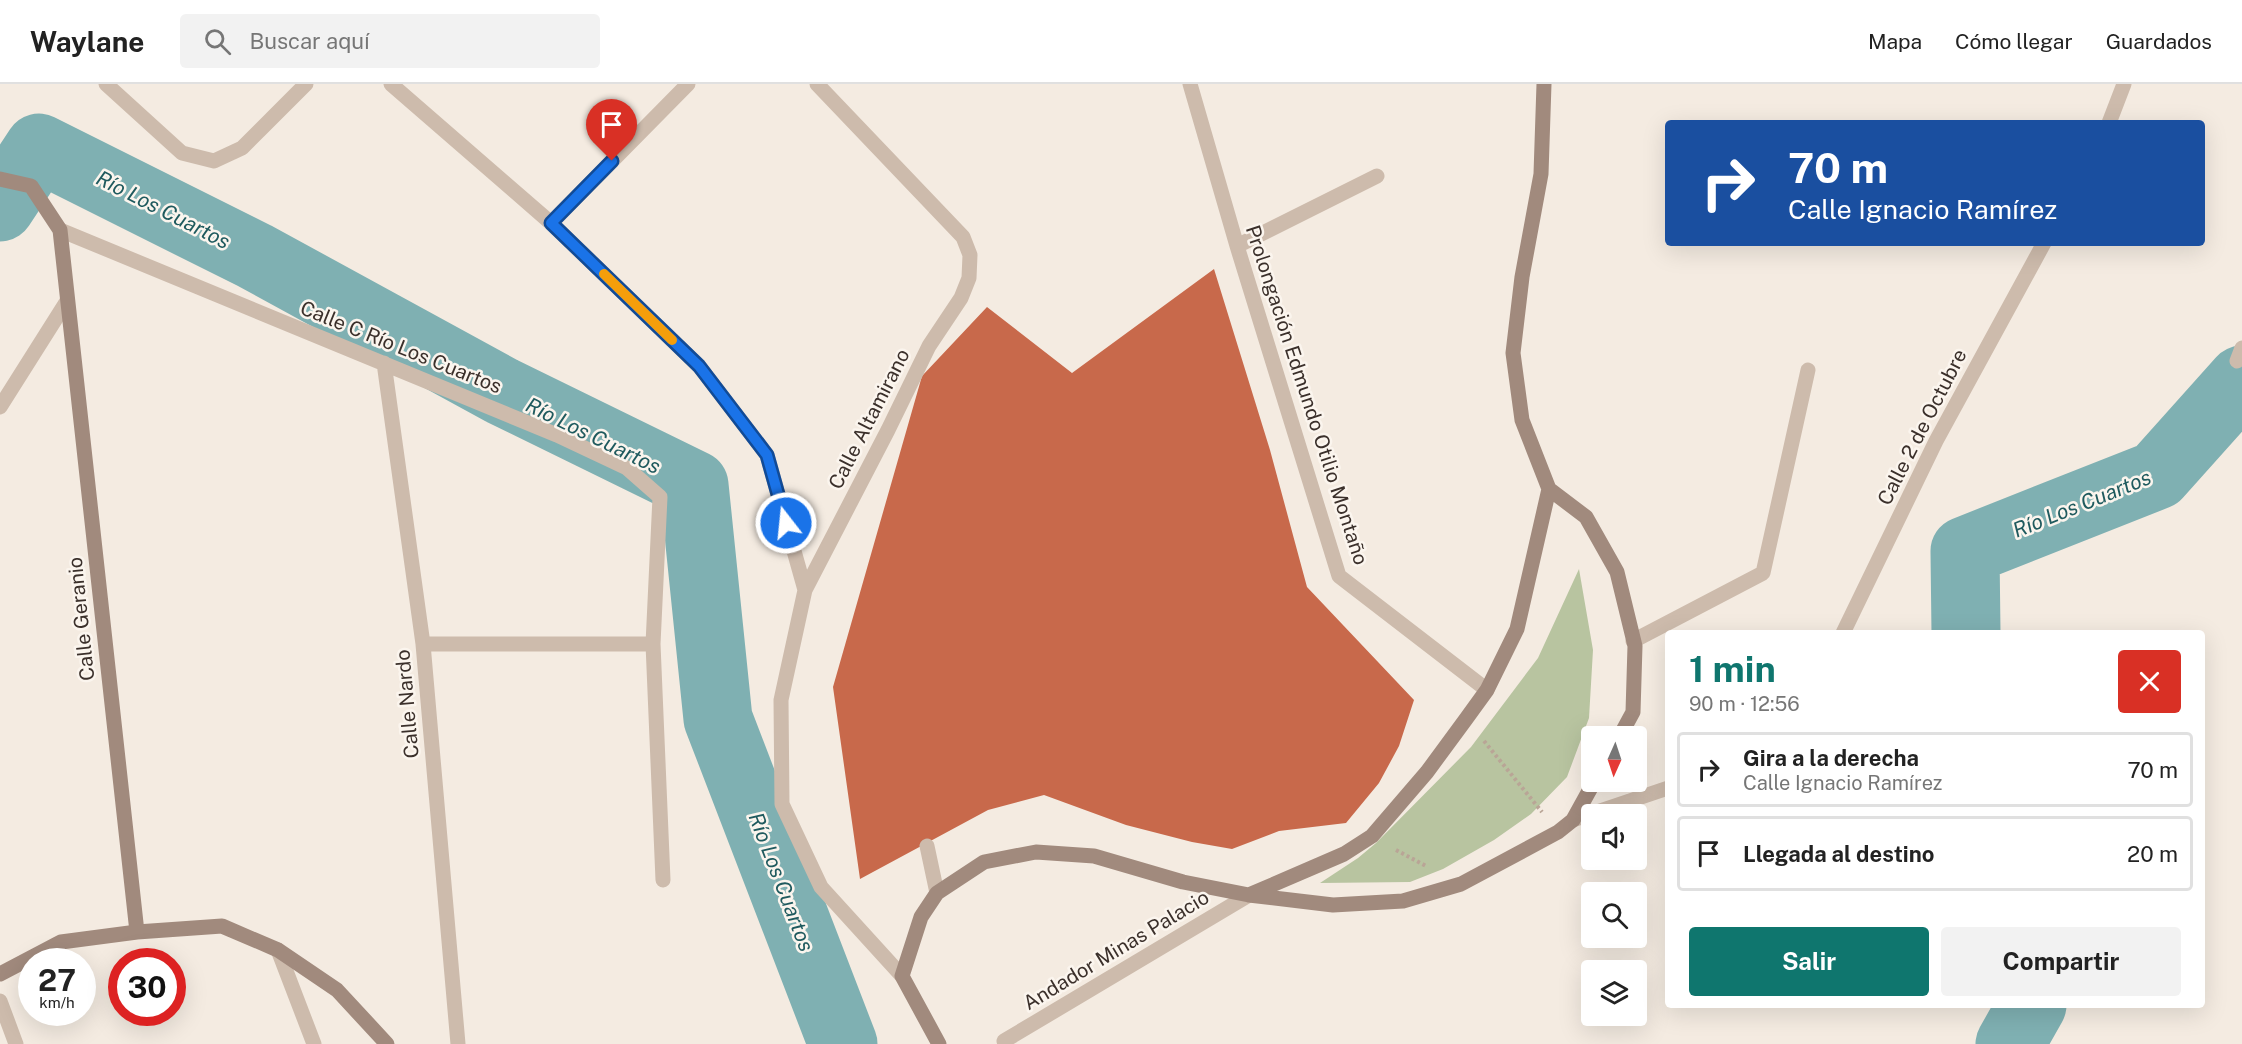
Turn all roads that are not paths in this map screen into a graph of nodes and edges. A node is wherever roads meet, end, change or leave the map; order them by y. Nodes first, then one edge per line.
1 (106, 84) edge
2 (306, 84) edge
3 (391, 84) edge
4 (688, 84) edge
5 (817, 84) edge
6 (1190, 84) edge
7 (1544, 84) edge
8 (2124, 84) edge
9 (2110, 120) edge
10 (1377, 176) dead end
11 (0, 179) edge
12 (551, 223) junction
13 (60, 230) junction
14 (1237, 246) junction
15 (2042, 246) edge
16 (67, 301) junction
17 (384, 363) junction
18 (1808, 370) dead end
19 (0, 406) edge
20 (1549, 489) junction
21 (805, 590) junction
22 (1845, 630) edge
23 (1633, 641) junction
24 (423, 644) junction
25 (653, 644) junction
26 (1486, 690) junction
27 (1625, 726) edge
28 (1665, 789) edge
29 (1588, 792) edge
30 (1573, 820) junction
31 (927, 846) dead end
32 (663, 880) dead end
33 (937, 893) junction
34 (1249, 895) junction
35 (137, 933) junction
36 (278, 950) junction
37 (0, 974) edge
38 (902, 976) junction
39 (0, 1001) edge
40 (1004, 1041) dead end
41 (16, 1044) edge
42 (314, 1044) edge
43 (387, 1044) edge
44 (458, 1044) edge
45 (939, 1044) edge

1 - 2 street
3 - 12 street
4 - 12 street
5 - 21 street, Calle Altamirano
6 - 14 street, Prolongación Edmundo Otilio Montaño
7 - 20 main road
8 - 9 street
10 - 14 street
11 - 13 main road
12 - 21 street
13 - 16 main road, Calle Geranio
13 - 17 street, Calle C Río Los Cuartos
14 - 26 street, Prolongación Edmundo Otilio Montaño
15 - 22 street, Calle 2 de Octubre
16 - 19 street
16 - 35 main road, Calle Geranio
17 - 24 street, Calle Nardo
17 - 25 street, Calle C Río Los Cuartos
18 - 23 street
20 - 23 main road
20 - 26 main road
21 - 38 street, Calle Altamirano
23 - 27 main road
24 - 25 street
24 - 44 street, Calle Nardo
25 - 32 street, Calle C Río Los Cuartos
26 - 34 main road
28 - 30 street
29 - 30 main road
30 - 34 main road
31 - 33 street
33 - 34 main road
33 - 38 main road
34 - 40 street, Andador Minas Palacio
35 - 36 main road
35 - 37 main road
36 - 42 street
36 - 43 main road
38 - 45 main road
39 - 41 street

